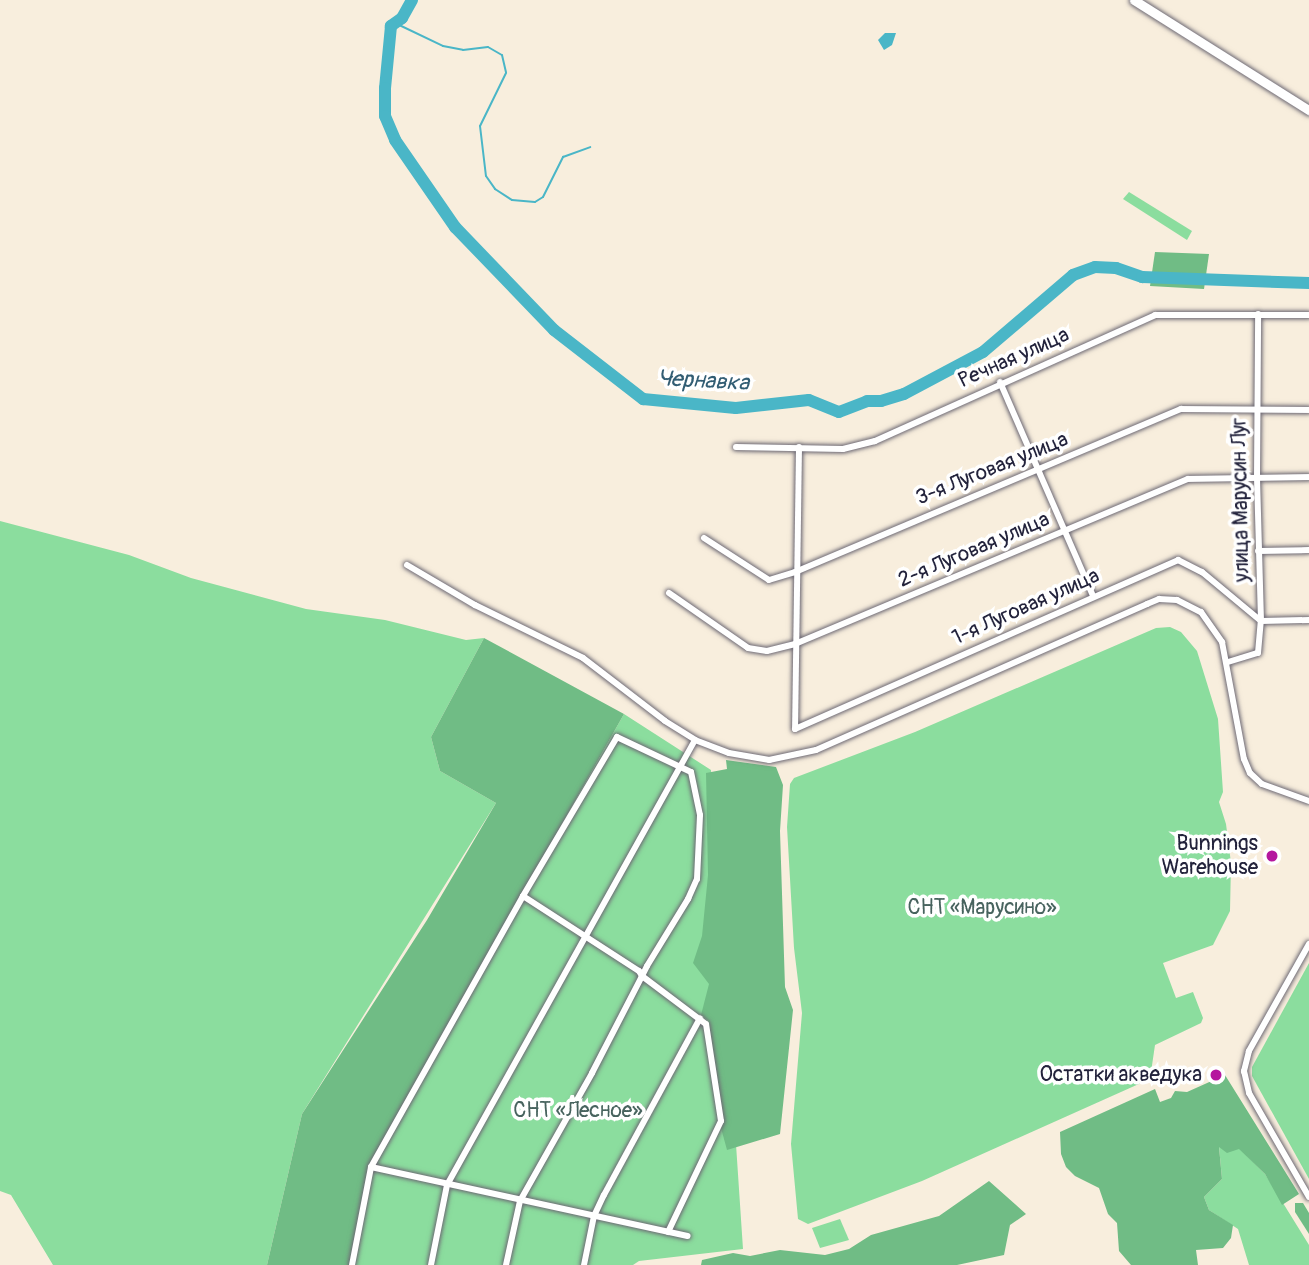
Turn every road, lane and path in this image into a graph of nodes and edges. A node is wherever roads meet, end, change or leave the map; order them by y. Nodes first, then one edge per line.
1 (1134, 0) edge
2 (1309, 110) edge
3 (1258, 314) junction
4 (1309, 315) edge
5 (1000, 382) junction
6 (1257, 410) junction
7 (1309, 410) edge
8 (736, 447) dead end
9 (799, 447) junction
10 (1038, 470) junction
11 (1257, 477) junction
12 (1309, 477) edge
13 (1063, 531) junction
14 (704, 538) dead end
15 (1309, 550) edge
16 (1258, 551) junction
17 (407, 565) dead end
18 (795, 572) junction
19 (669, 593) dead end
20 (1093, 596) junction
21 (1309, 620) edge
22 (1261, 621) junction
23 (795, 644) junction
24 (1228, 662) junction
25 (695, 740) junction
26 (684, 766) junction
27 (1309, 801) edge
28 (523, 896) junction
29 (586, 938) junction
30 (1309, 944) edge
31 (642, 976) junction
32 (700, 1018) junction
33 (371, 1167) junction
34 (447, 1185) junction
35 (1309, 1197) edge
36 (520, 1202) junction
37 (594, 1216) junction
38 (668, 1232) junction
39 (688, 1236) dead end
40 (352, 1265) edge
41 (431, 1265) edge
42 (506, 1265) edge
43 (584, 1265) edge

1 - 2 main road
3 - 4 street, Речная улица
3 - 5 street, Речная улица
3 - 6 street, улица Марусин Луг
5 - 9 street, Речная улица
5 - 10 street
6 - 7 street, 3-я Луговая улица
6 - 10 street, 3-я Луговая улица
6 - 11 street, улица Марусин Луг
8 - 9 street, Речная улица
9 - 18 street
10 - 13 street
10 - 18 street, 3-я Луговая улица
11 - 12 street, 2-я Луговая улица
11 - 13 street, 2-я Луговая улица
11 - 16 street, улица Марусин Луг
13 - 20 street
13 - 23 street, 2-я Луговая улица
14 - 18 street, 3-я Луговая улица
15 - 16 street
16 - 22 street, улица Марусин Луг
17 - 25 street
18 - 23 street
19 - 23 street, 2-я Луговая улица
20 - 22 street, 1-я Луговая улица
20 - 23 street, 1-я Луговая улица
21 - 22 street
22 - 24 street, улица Марусин Луг
24 - 25 street
24 - 27 street
25 - 26 street
26 - 28 street
26 - 29 street
26 - 31 street
28 - 29 street
28 - 33 street
29 - 31 street
29 - 34 street
30 - 35 street
31 - 32 street
31 - 36 street
32 - 37 street
32 - 38 street
33 - 34 street
33 - 40 street
34 - 36 street
34 - 41 street
36 - 37 street
36 - 42 street
37 - 38 street
37 - 43 street
38 - 39 street

